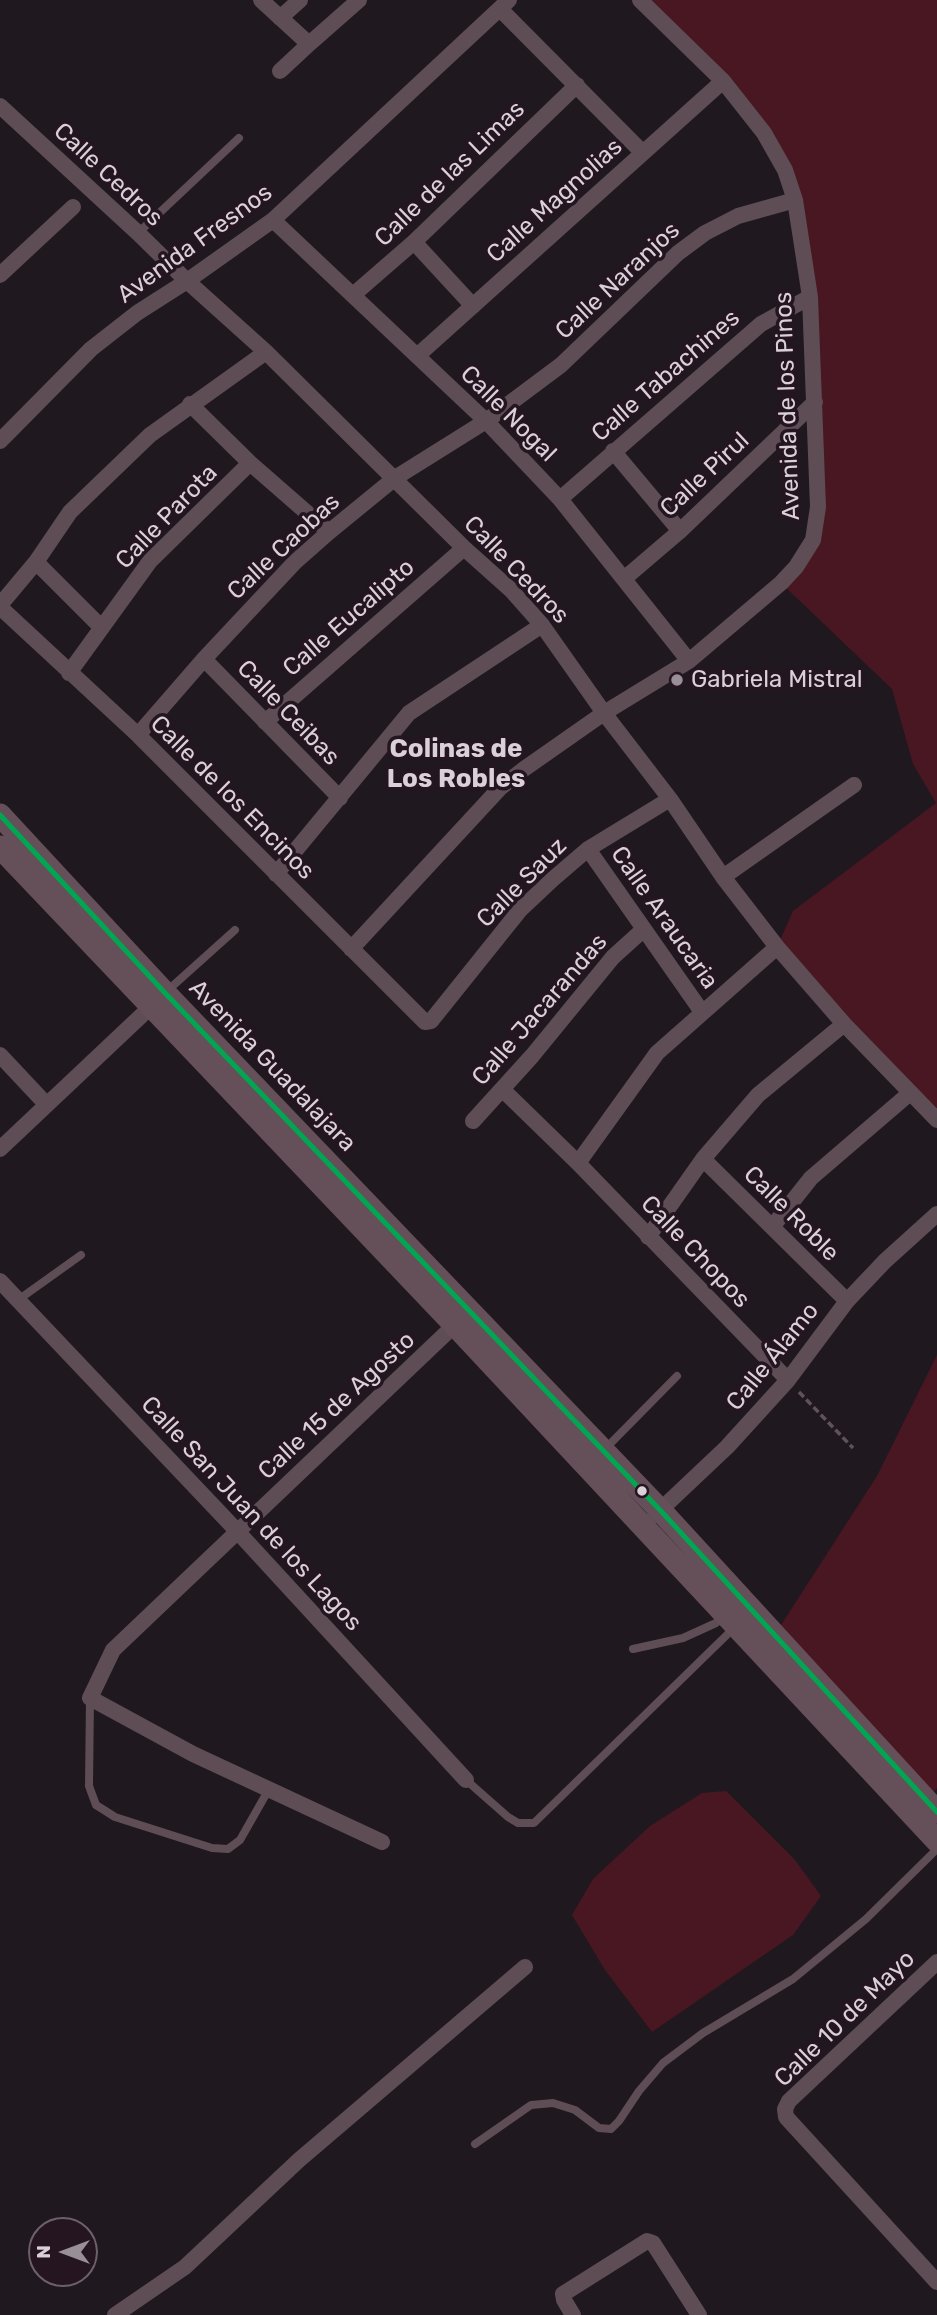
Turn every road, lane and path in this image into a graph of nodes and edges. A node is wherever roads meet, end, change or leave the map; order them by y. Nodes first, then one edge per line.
1 (261, 0) edge
2 (300, 0) edge
3 (359, 0) edge
4 (639, 0) edge
5 (505, 4) edge
6 (281, 18) junction
7 (309, 44) junction
8 (280, 71) dead end
9 (723, 81) junction
10 (577, 85) junction
11 (0, 106) edge
12 (239, 138) dead end
13 (642, 152) junction
14 (795, 200) junction
15 (73, 207) dead end
16 (273, 220) junction
17 (138, 233) junction
18 (414, 242) junction
19 (0, 275) edge
20 (187, 281) junction
21 (353, 295) junction
22 (810, 297) junction
23 (473, 306) junction
24 (266, 352) junction
25 (417, 356) junction
26 (815, 402) junction
27 (190, 404) junction
28 (486, 421) junction
29 (0, 441) edge
30 (613, 451) junction
31 (250, 463) junction
32 (395, 478) junction
33 (560, 499) junction
34 (680, 531) junction
35 (329, 532) junction
36 (464, 548) junction
37 (36, 562) junction
38 (625, 578) junction
39 (0, 606) edge
40 (542, 625) junction
41 (101, 627) junction
42 (204, 659) junction
43 (689, 661) junction
44 (69, 673) junction
45 (604, 713) junction
46 (265, 722) junction
47 (138, 735) junction
48 (854, 785) dead end
49 (340, 799) junction
50 (670, 799) junction
51 (0, 815) edge
52 (0, 847) edge
53 (588, 849) junction
54 (276, 874) junction
55 (723, 877) junction
56 (644, 929) junction
57 (235, 930) dead end
58 (777, 947) junction
59 (351, 949) junction
60 (159, 999) junction
61 (702, 1013) junction
62 (428, 1022) joint
63 (844, 1024) junction
64 (0, 1055) edge
65 (503, 1090) junction
66 (910, 1093) junction
67 (46, 1104) junction
68 (937, 1120) edge
69 (473, 1121) dead end
70 (0, 1149) edge
71 (703, 1158) junction
72 (578, 1163) junction
73 (937, 1213) edge
74 (772, 1227) junction
75 (648, 1237) junction
76 (82, 1255) dead end
77 (0, 1281) edge
78 (18, 1300) junction
79 (847, 1301) junction
80 (463, 1318) junction
81 (677, 1376) dead end
82 (788, 1380) junction
83 (569, 1413) junction
84 (551, 1428) junction
85 (853, 1448) dead end
86 (604, 1450) junction
87 (586, 1467) junction
88 (660, 1510) junction
89 (643, 1527) junction
90 (237, 1531) junction
91 (731, 1619) junction
92 (633, 1648) dead end
93 (90, 1698) junction
94 (466, 1780) joint
95 (269, 1789) junction
96 (928, 1803) edge
97 (937, 1841) edge
98 (383, 1842) dead end
99 (937, 1849) edge
100 (937, 1962) edge
101 (525, 1967) dead end
102 (475, 2144) dead end
103 (937, 2282) edge
104 (115, 2315) edge
105 (573, 2315) edge
106 (699, 2315) edge

1 - 6 street
2 - 6 street
3 - 7 street
4 - 9 street, Avenida de los Pinos
5 - 10 street
5 - 16 street, Avenida Fresnos
6 - 7 street
7 - 8 street
9 - 13 street, Calle Magnolias
9 - 14 street, Avenida de los Pinos
10 - 13 street
10 - 18 street, Calle de las Limas
11 - 17 street, Calle Cedros
12 - 17 lane
13 - 23 street, Calle Magnolias
14 - 22 street, Avenida de los Pinos
14 - 28 street, Calle Naranjos
15 - 19 street
16 - 20 street, Avenida Fresnos
16 - 21 street, Calle Nogal
17 - 20 street, Calle Cedros
18 - 21 street, Calle de las Limas
18 - 23 street
20 - 24 street, Calle Cedros
20 - 29 street, Avenida Fresnos
21 - 25 street, Calle Nogal
22 - 26 street, Avenida de los Pinos
22 - 30 street, Calle Tabachines
23 - 25 street, Calle Magnolias
24 - 27 street
24 - 32 street, Calle Cedros
25 - 28 street, Calle Nogal
26 - 34 street, Calle Pirul
26 - 43 street, Avenida de los Pinos
27 - 31 street
27 - 37 street
28 - 32 street, Calle Caobas
28 - 33 street, Calle Nogal
30 - 33 street, Calle Tabachines
30 - 34 street
31 - 35 street
31 - 41 street, Calle Parota
32 - 35 street, Calle Caobas
32 - 36 street, Calle Cedros
33 - 38 street, Calle Nogal
34 - 38 street, Calle Pirul
35 - 42 street, Calle Caobas
36 - 40 street, Calle Cedros
36 - 46 street, Calle Eucalipto
37 - 39 street
37 - 41 street
38 - 43 street, Calle Nogal
39 - 44 street, Calle de los Encinos
40 - 45 street, Calle Cedros
40 - 49 street
41 - 44 street, Calle Parota
42 - 46 street, Calle Ceibas
42 - 47 street, Calle Caobas
43 - 45 street, Avenida de los Pinos
44 - 47 street, Calle de los Encinos
45 - 50 street, Calle Cedros
45 - 59 street, Avenida de los Pinos
46 - 49 street, Calle Ceibas
47 - 54 street, Calle de los Encinos
48 - 55 street
49 - 54 street
50 - 53 street, Calle Sauz
50 - 55 street, Calle Cedros
51 - 60 street, Avenida Guadalajara
52 - 60 street, Avenida Guadalajara
53 - 56 street, Calle Araucaria
53 - 62 street, Calle Sauz
54 - 59 street, Calle de los Encinos
55 - 58 street, Calle Cedros
56 - 61 street, Calle Araucaria
56 - 65 street, Calle Jacarandas
57 - 60 lane
58 - 61 street
58 - 63 street, Calle Cedros
59 - 62 street, Calle de los Encinos
60 - 67 street
60 - 80 street, Avenida Guadalajara
61 - 72 street
63 - 66 street, Calle Cedros
63 - 71 street
64 - 67 street
65 - 69 street, Calle Jacarandas
65 - 72 street, Calle Chopos
66 - 68 street, Calle Cedros
66 - 74 street
67 - 70 street
71 - 74 street, Calle Roble
71 - 75 street
72 - 75 street, Calle Chopos
73 - 79 street, Calle Álamo
74 - 79 street, Calle Roble
75 - 82 street, Calle Chopos
76 - 78 lane
77 - 78 street, Calle San Juan de los Lagos
78 - 90 street, Calle San Juan de los Lagos
79 - 82 street, Calle Álamo
80 - 83 street, Avenida Guadalajara
80 - 84 street, Avenida Guadalajara
80 - 90 street, Calle 15 de Agosto
81 - 86 lane
82 - 85 path
82 - 88 street, Calle Álamo
83 - 84 street
83 - 86 street, Avenida Guadalajara
84 - 87 street, Avenida Guadalajara
86 - 87 lane
86 - 88 street, Avenida Guadalajara
87 - 89 street, Avenida Guadalajara
88 - 89 street, Calle Álamo
88 - 96 street, Avenida Guadalajara
89 - 91 street, Avenida Guadalajara
90 - 93 street, Calle 15 de Agosto
90 - 94 street, Calle San Juan de los Lagos
91 - 92 lane
91 - 94 lane
91 - 96 street, Avenida Guadalajara
93 - 95 street
93 - 95 lane
95 - 98 street
96 - 97 street, Avenida Guadalajara
99 - 102 lane
100 - 103 street, Calle 10 de Mayo
101 - 104 street
105 - 106 street

